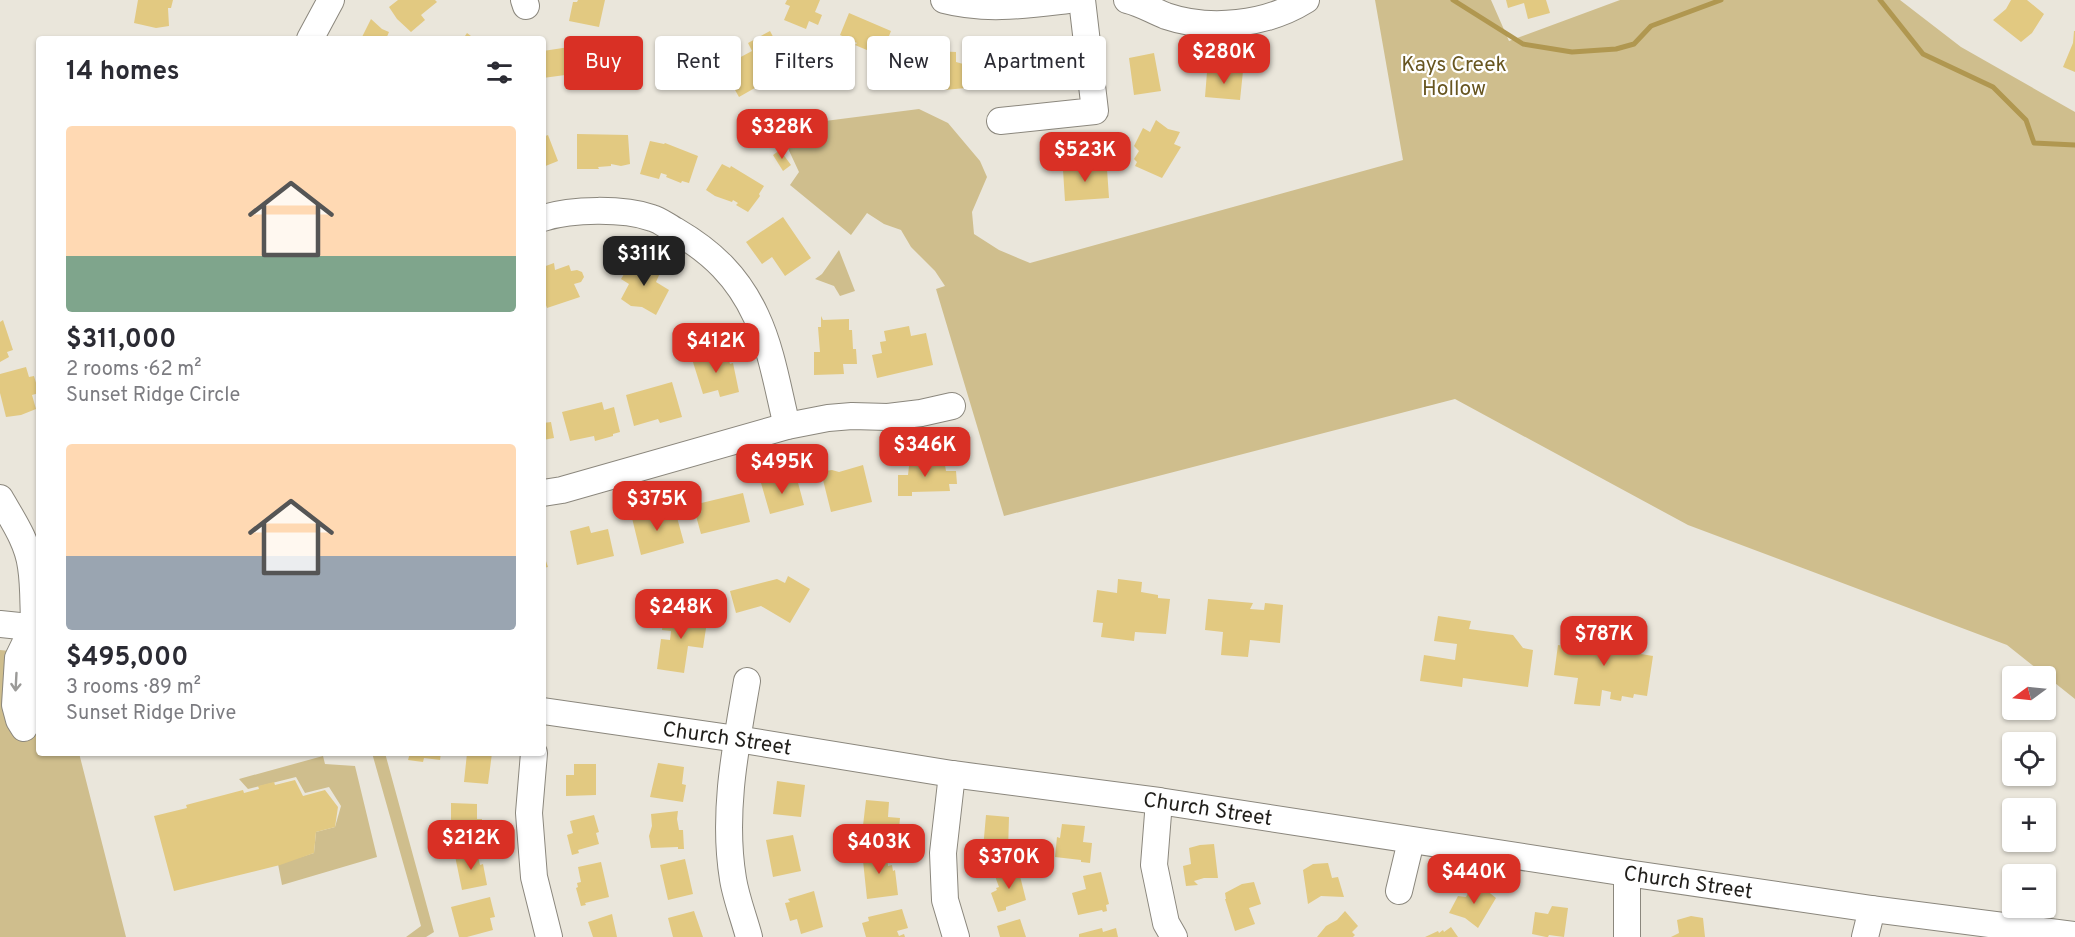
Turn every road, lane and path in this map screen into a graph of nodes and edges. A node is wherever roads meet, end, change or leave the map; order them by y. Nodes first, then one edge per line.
1 (331, 0) edge
2 (944, 0) edge
3 (1068, 0) edge
4 (1082, 0) edge
5 (1127, 0) edge
6 (1306, 0) edge
7 (311, 36) edge
8 (1000, 121) dead end
9 (546, 217) edge
10 (952, 406) dead end
11 (787, 426) junction
12 (546, 493) edge
13 (0, 498) edge
14 (0, 624) edge
15 (36, 627) edge
16 (747, 681) dead end
17 (36, 689) edge
18 (546, 711) edge
19 (737, 739) junction
20 (534, 756) edge
21 (952, 774) junction
22 (1159, 801) junction
23 (1411, 841) junction
24 (1627, 873) junction
25 (1399, 891) dead end
26 (1872, 909) junction
27 (2075, 935) edge
28 (549, 937) edge
29 (749, 937) edge
30 (956, 937) edge
31 (1174, 937) edge
32 (1627, 937) edge
33 (1865, 937) edge

1 - 7 street
2 - 3 street
4 - 8 street
5 - 6 street
9 - 11 street
10 - 11 street
11 - 12 street
13 - 15 street
14 - 15 street
15 -> 17 street
16 - 19 street
18 - 19 street, Church Street
19 - 21 street, Church Street
19 - 29 street
20 - 28 street
21 - 22 street, Church Street
21 - 30 street
22 - 23 street, Church Street
22 - 31 street
23 - 24 street, Church Street
23 - 25 street
24 - 26 street, Church Street
24 - 32 street
26 - 27 street, Church Street
26 - 33 street

